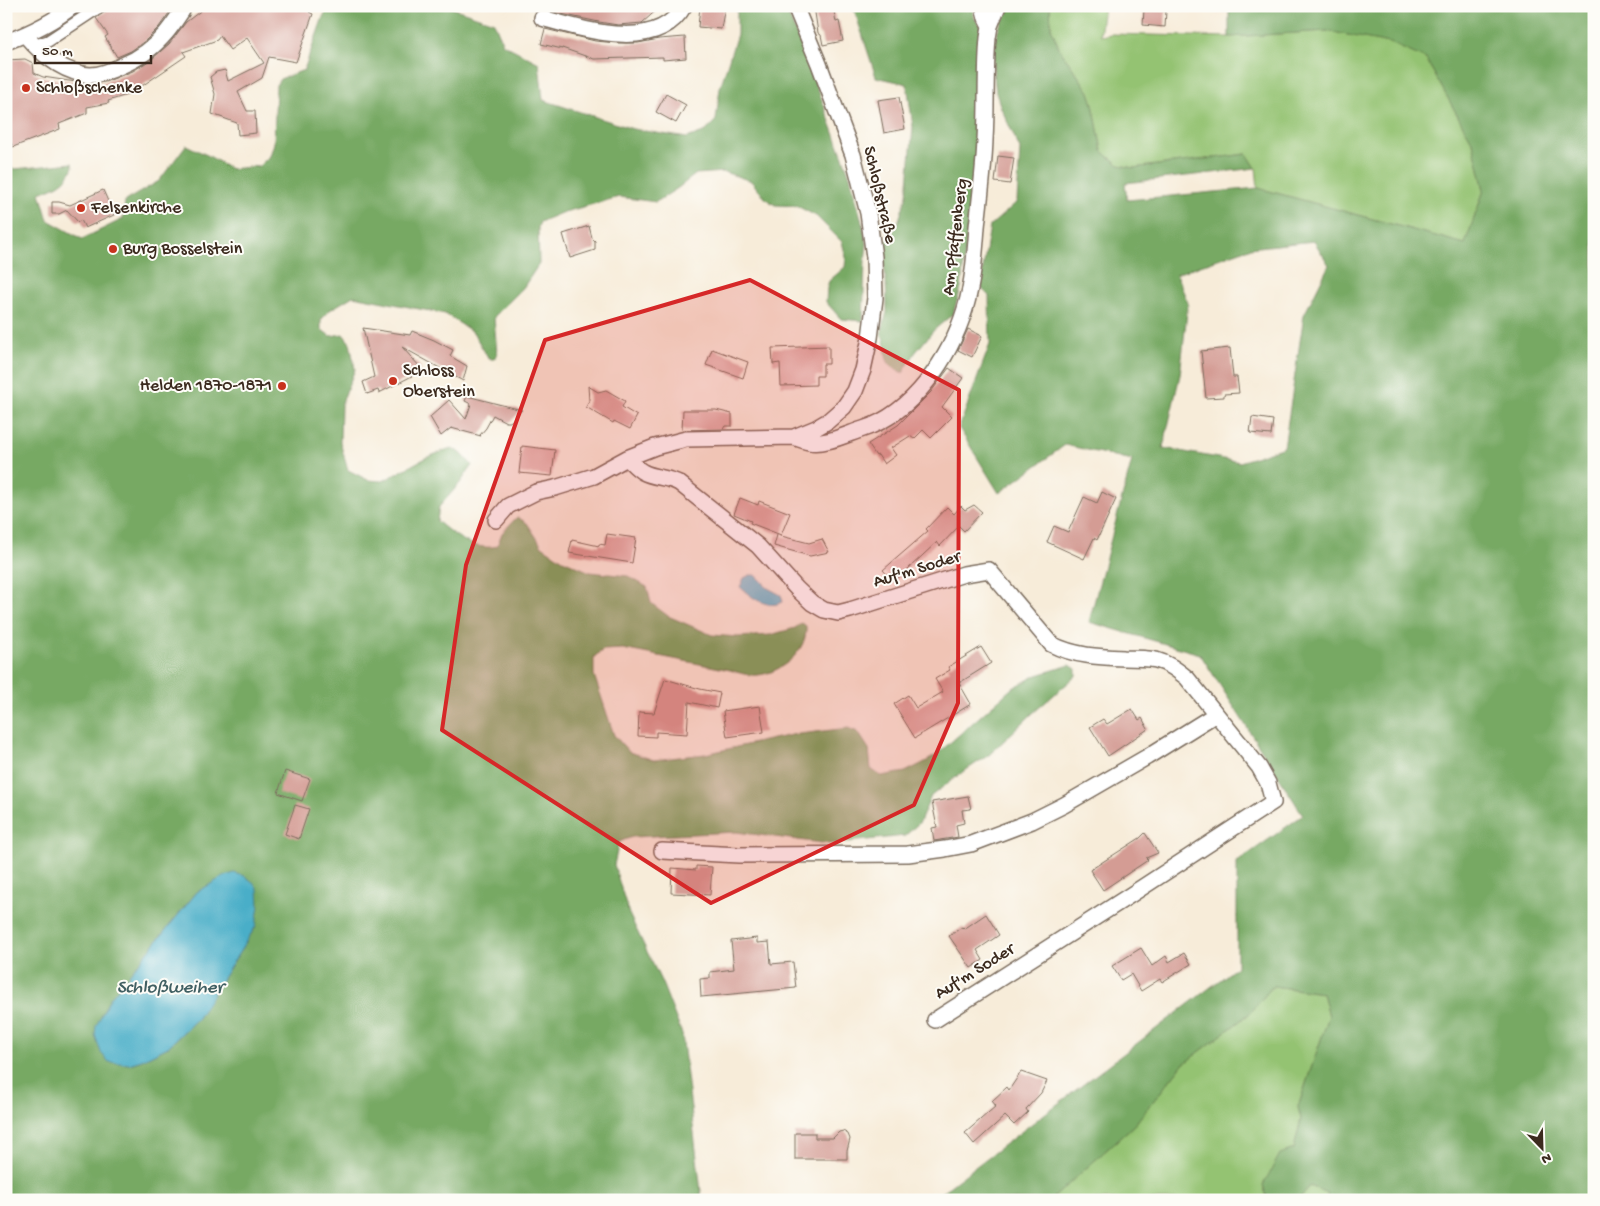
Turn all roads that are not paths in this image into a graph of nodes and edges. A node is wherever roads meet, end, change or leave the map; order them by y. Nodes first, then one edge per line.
1 (73, 6) edge
2 (101, 6) edge
3 (684, 6) edge
4 (795, 6) edge
5 (983, 6) edge
6 (998, 6) edge
7 (184, 8) edge
8 (542, 18) dead end
9 (990, 26) junction
10 (30, 41) junction
11 (6, 42) edge
12 (794, 437) junction
13 (627, 458) junction
14 (496, 520) dead end
15 (1216, 714) junction
16 (662, 851) dead end
17 (935, 1020) dead end

1 - 10 street
2 - 10 street
3 - 8 street
4 - 12 street, Schloßstraße
5 - 9 street, Am Pfaffenberg
6 - 9 street, Am Pfaffenberg
7 - 10 street
9 - 12 street, Am Pfaffenberg
10 - 11 street
12 - 13 street, Schloßstraße
13 - 14 street, Schloßstraße
13 - 15 street, Auf'm Soder
15 - 16 street
15 - 17 street, Auf'm Soder

